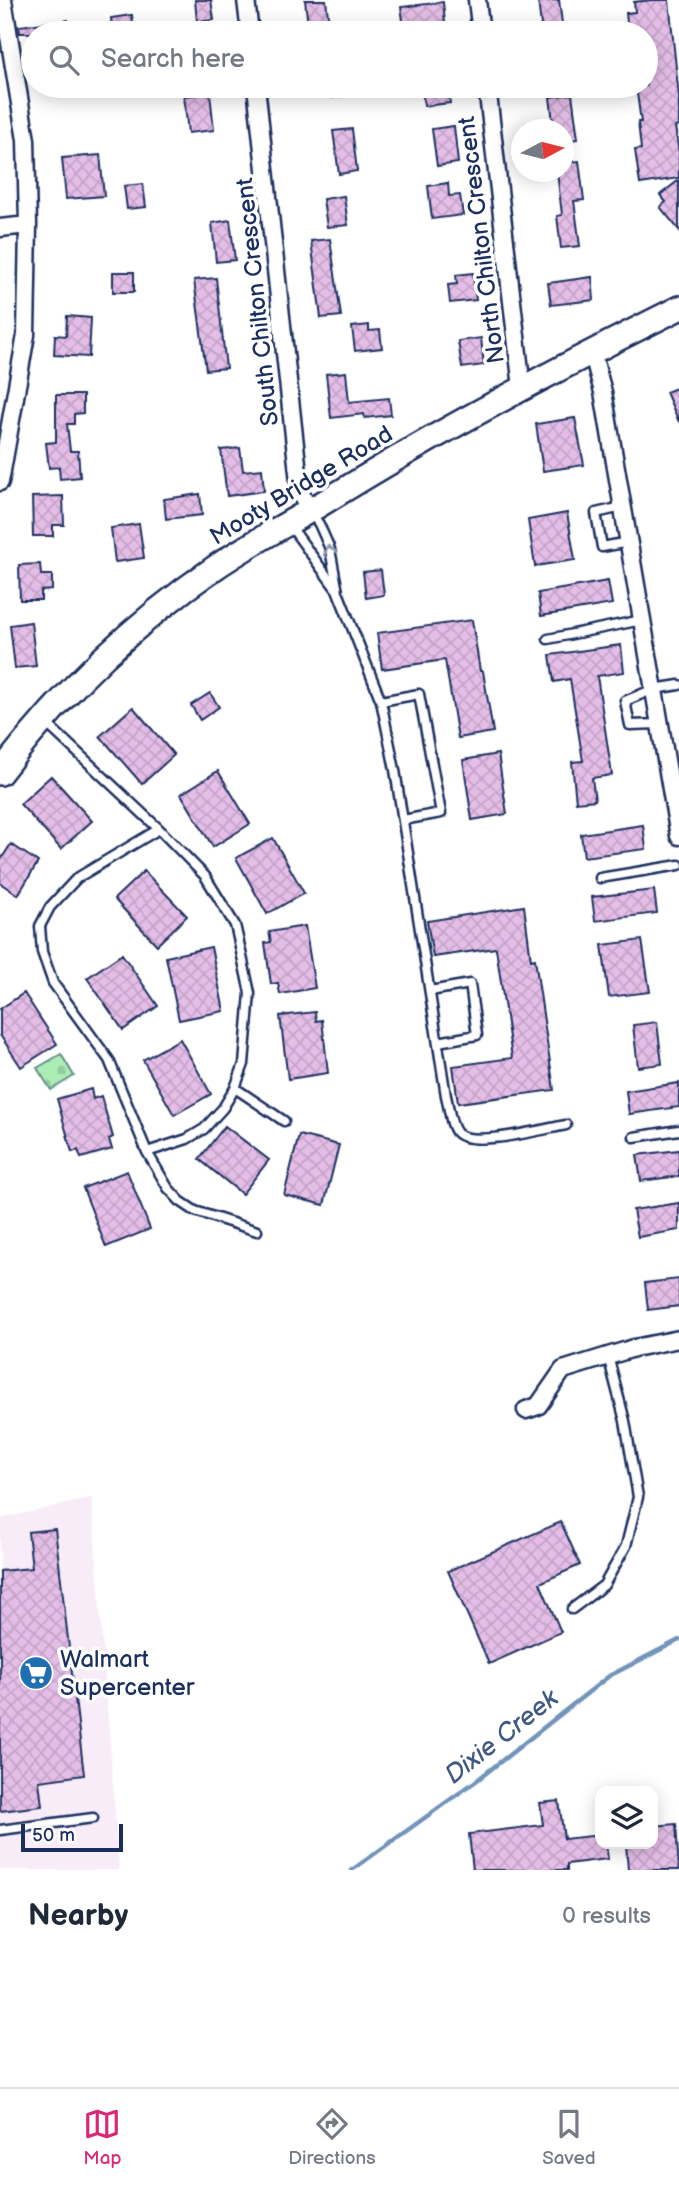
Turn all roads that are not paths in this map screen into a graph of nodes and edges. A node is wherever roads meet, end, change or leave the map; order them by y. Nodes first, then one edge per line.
1 (3, 0) edge
2 (246, 0) edge
3 (477, 0) edge
4 (249, 21) edge
5 (480, 21) edge
6 (257, 98) edge
7 (487, 98) edge
8 (28, 225) junction
9 (0, 228) edge
10 (679, 308) edge
11 (592, 351) junction
12 (522, 388) junction
13 (0, 482) edge
14 (622, 507) junction
15 (309, 511) junction
16 (288, 522) junction
17 (629, 542) junction
18 (338, 592) junction
19 (642, 620) junction
20 (548, 639) dead end
21 (679, 685) edge
22 (654, 689) junction
23 (381, 701) junction
24 (43, 720) junction
25 (660, 724) junction
26 (0, 773) edge
27 (677, 814) edge
28 (403, 820) junction
29 (159, 829) junction
30 (679, 836) edge
31 (679, 865) edge
32 (600, 878) dead end
33 (430, 990) junction
34 (438, 1042) junction
35 (235, 1088) junction
36 (284, 1121) dead end
37 (566, 1125) dead end
38 (679, 1130) edge
39 (634, 1137) dead end
40 (147, 1152) junction
41 (257, 1231) dead end
42 (679, 1339) edge
43 (608, 1356) junction
44 (526, 1410) dead end
45 (572, 1609) dead end
46 (93, 1818) dead end
47 (0, 1830) edge

1 - 8 street
2 - 4 street
3 - 5 street
6 - 15 street, South Chilton Crescent
7 - 12 street, North Chilton Crescent
8 - 9 street
8 - 13 street
10 - 11 main road, Mooty Bridge Road
11 - 12 main road, Mooty Bridge Road
11 - 14 street
12 - 15 main road, Mooty Bridge Road
14 - 17 street
14 - 17 lane
15 - 16 main road, Mooty Bridge Road
18 -> 15 lane
16 - 18 lane
16 - 24 main road, Mooty Bridge Road
17 - 19 street
18 - 23 lane
19 - 20 lane
19 - 22 street
21 - 22 lane
22 - 25 street
22 - 25 lane
23 - 28 lane
23 - 28 lane
24 - 26 main road, Mooty Bridge Road
24 - 29 lane
25 - 27 street
27 - 30 street
28 - 33 lane
29 - 35 lane
29 - 40 lane
31 - 32 lane
33 - 34 lane
33 - 34 lane
34 - 37 lane
35 - 36 lane
35 - 40 lane
38 - 39 lane
40 - 41 lane
42 - 43 street
43 - 44 street
43 - 45 lane
46 - 47 lane

